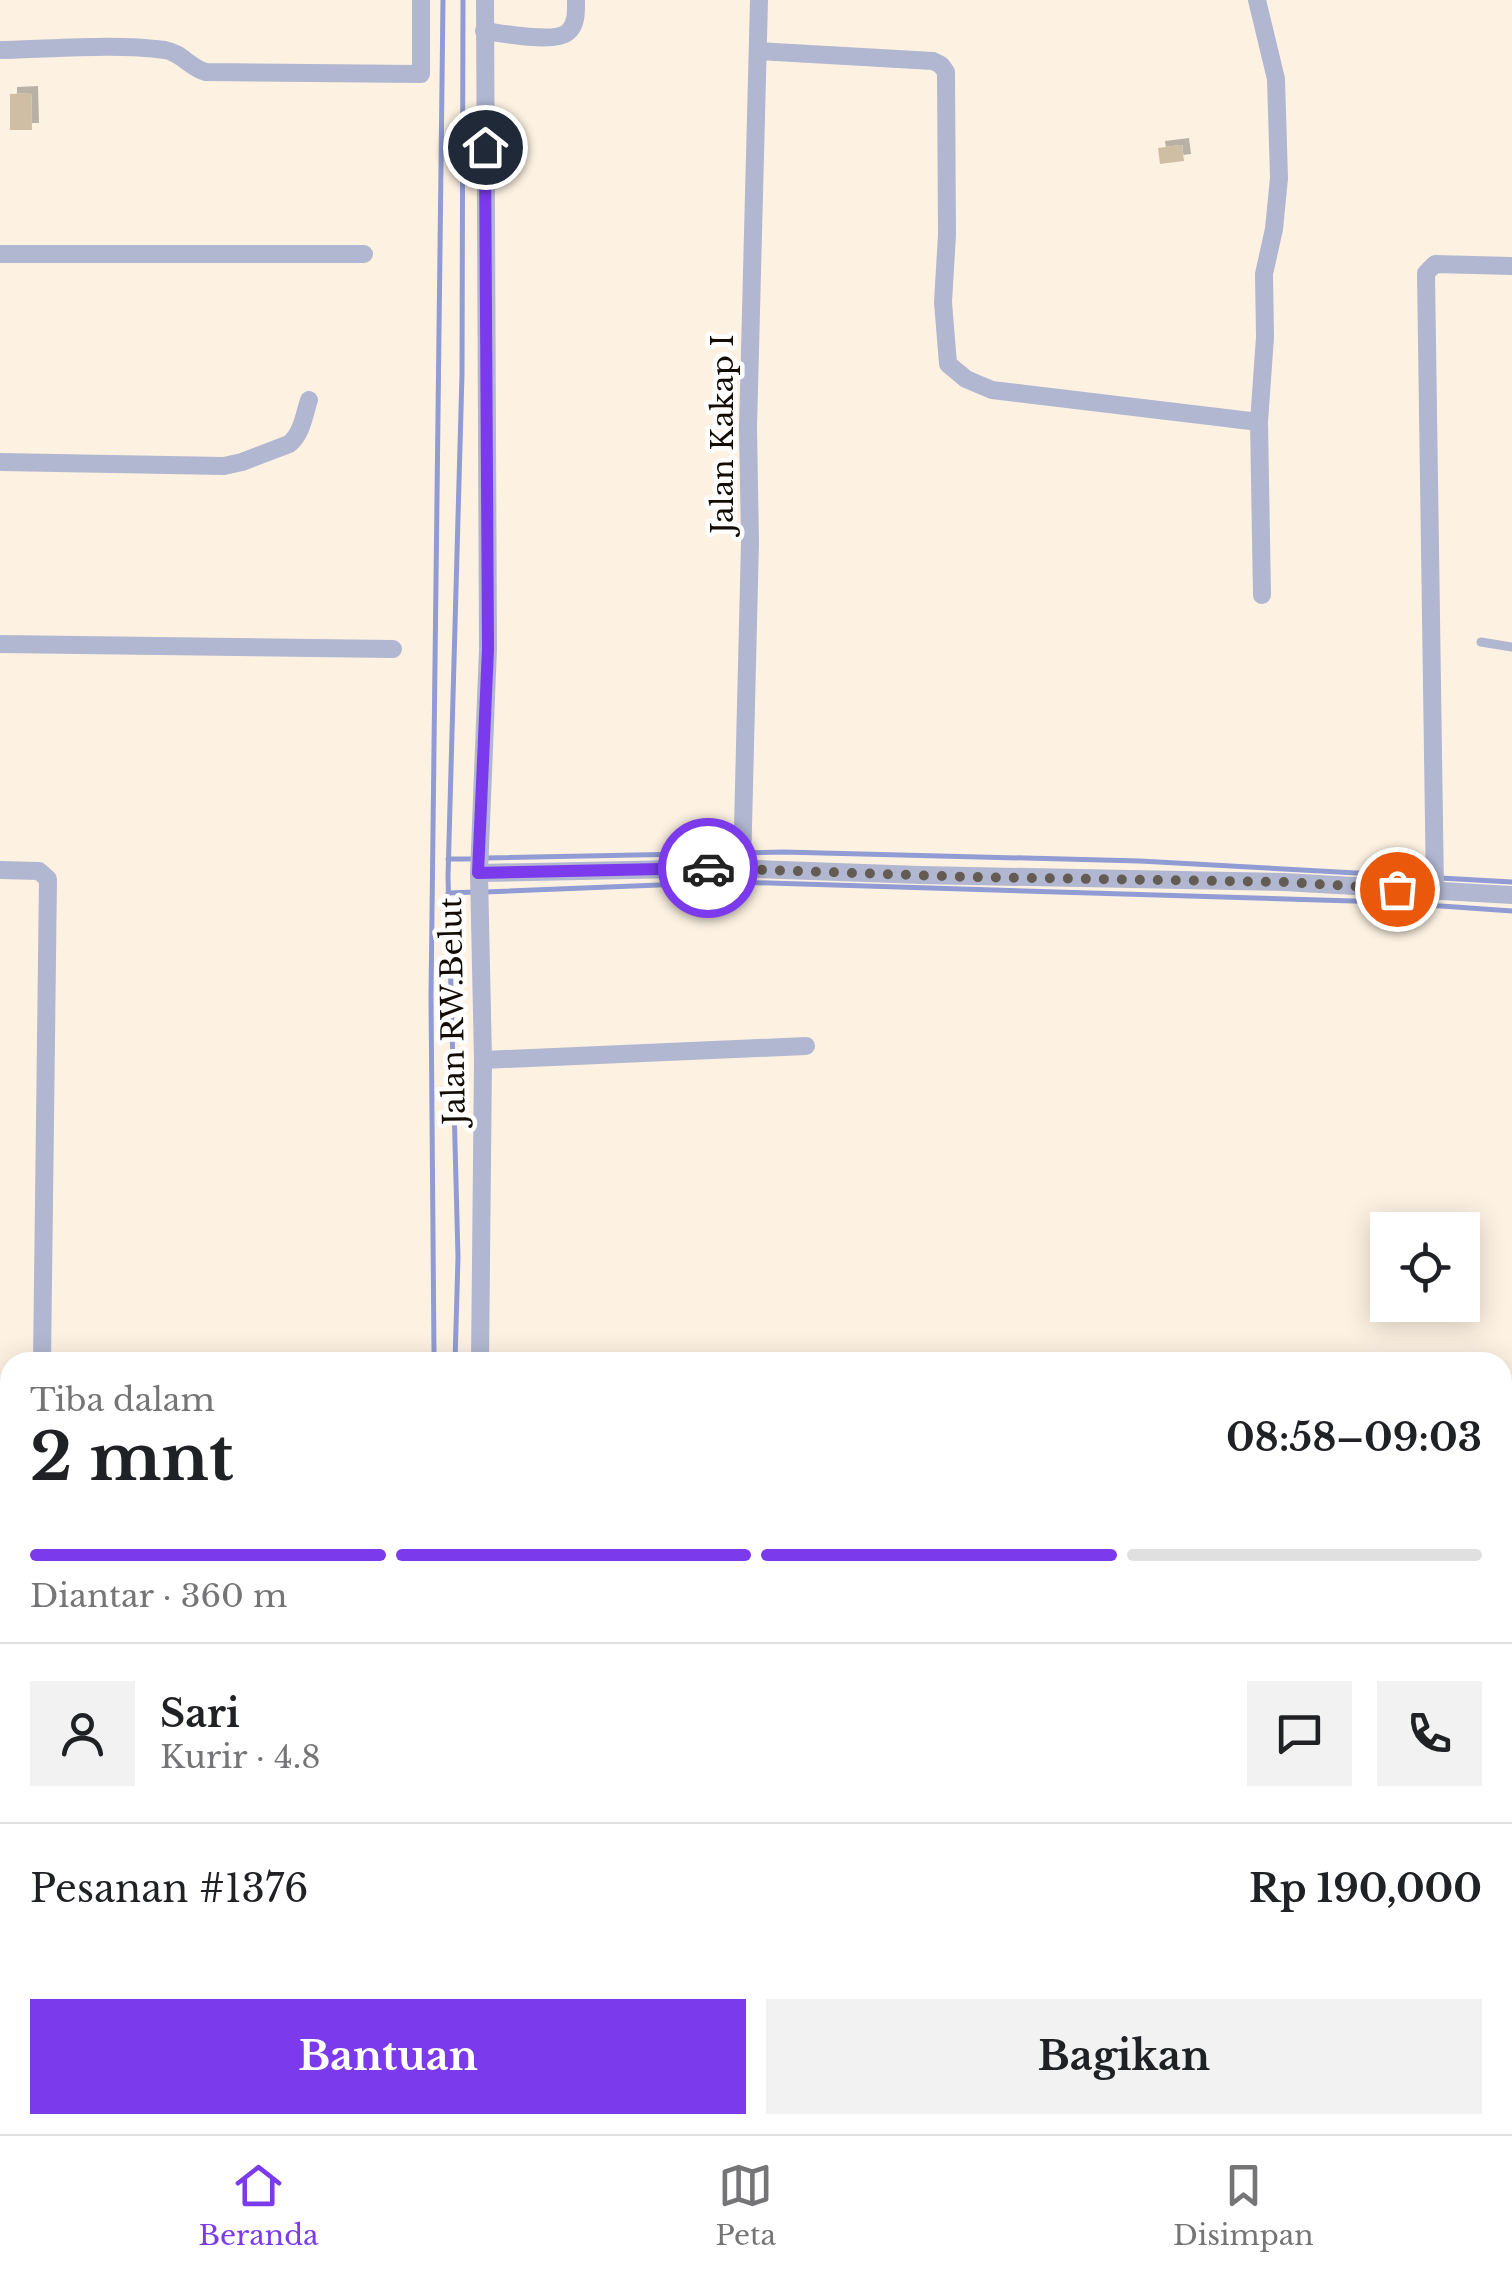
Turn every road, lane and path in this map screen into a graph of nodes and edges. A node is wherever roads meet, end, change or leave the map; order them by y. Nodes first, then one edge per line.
1 (421, 0) edge
2 (486, 0) edge
3 (576, 0) edge
4 (759, 0) edge
5 (1257, 0) edge
6 (484, 31) junction
7 (0, 50) edge
8 (758, 51) junction
9 (0, 254) edge
10 (364, 254) dead end
11 (1512, 266) edge
12 (309, 400) dead end
13 (1259, 422) junction
14 (0, 462) edge
15 (1262, 596) dead end
16 (1480, 642) dead end
17 (0, 644) edge
18 (1512, 648) edge
19 (393, 649) dead end
20 (742, 868) junction
21 (0, 870) edge
22 (478, 873) junction
23 (1435, 891) junction
24 (1512, 895) edge
25 (806, 1046) dead end
26 (483, 1060) junction
27 (42, 1352) edge
28 (480, 1352) edge

1 - 7 street
2 - 6 street, Jalan RW.Belut
3 - 6 street
4 - 8 street, Jalan Kakap I
5 - 13 street
6 - 22 street, Jalan RW.Belut
8 - 13 street
8 - 20 street, Jalan Kakap I
9 - 10 street
11 - 23 street
12 - 14 street
13 - 15 street
16 - 18 lane
17 - 19 street
20 - 22 street
20 - 23 street
21 - 27 street
22 - 26 street, Jalan RW.Belut
23 - 24 street
25 - 26 street
26 - 28 street, Jalan RW.Belut

